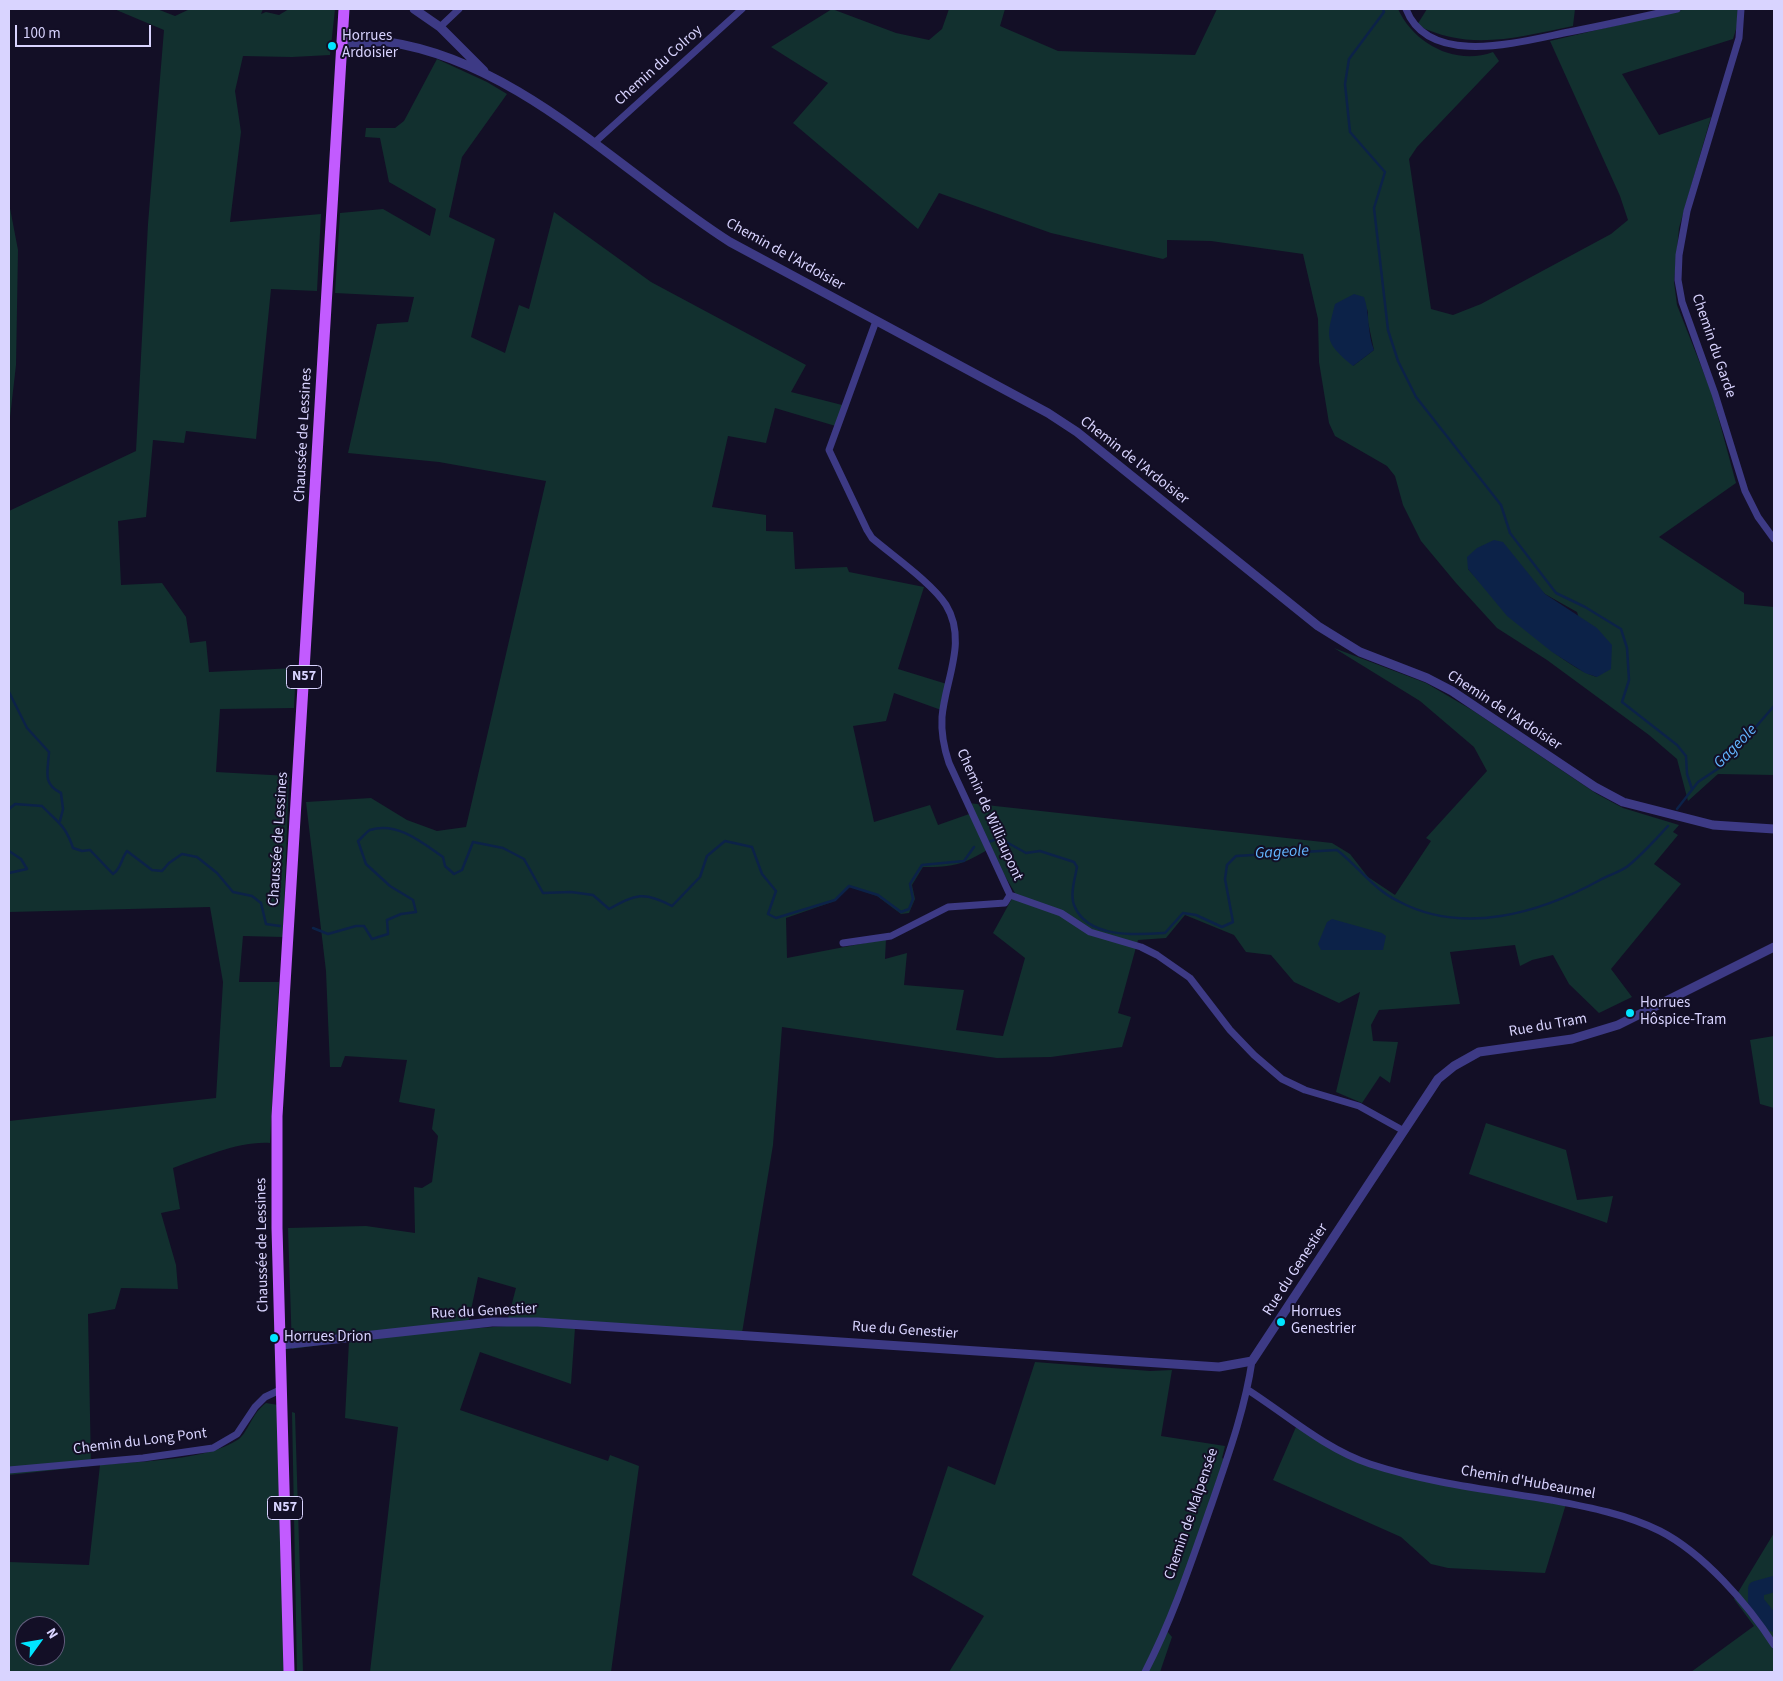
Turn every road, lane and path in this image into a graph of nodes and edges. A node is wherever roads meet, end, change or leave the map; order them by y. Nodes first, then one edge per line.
1 (344, 9) edge
2 (414, 9) edge
3 (459, 9) edge
4 (742, 9) edge
5 (1406, 9) edge
6 (1677, 9) edge
7 (1741, 9) edge
8 (440, 27) junction
9 (342, 47) junction
10 (487, 75) junction
11 (594, 143) junction
12 (876, 320) junction
13 (1774, 539) edge
14 (1774, 830) edge
15 (1010, 895) junction
16 (842, 944) dead end
17 (1774, 947) edge
18 (1404, 1131) junction
19 (281, 1345) junction
20 (1252, 1361) junction
21 (282, 1389) junction
22 (1248, 1390) junction
23 (9, 1470) edge
24 (1774, 1645) edge
25 (289, 1672) edge
26 (1145, 1672) edge

1 - 9 main road, Chaussée de Lessines / N57
2 - 8 street, Chemin de l'Ardoisier
3 - 8 street
4 - 11 street, Chemin du Colroy
5 - 6 street
7 - 13 street, Chemin du Garde
8 - 10 street, Chemin de l'Ardoisier
9 - 10 street, Chemin de l'Ardoisier
9 - 19 main road, Chaussée de Lessines / N57
10 - 11 street, Chemin de l'Ardoisier
11 - 12 street, Chemin de l'Ardoisier
12 - 14 street, Chemin de l'Ardoisier
12 - 15 street, Chemin de Williaupont
15 - 16 street, Chemin de Williaupont
15 - 18 street, Chemin de Williaupont
17 - 18 street, Rue du Tram
18 - 20 street, Rue du Genestier
19 - 20 street, Rue du Genestier
19 - 21 main road, Chaussée de Lessines / N57
20 - 22 street, Chemin de Malpensée
21 - 23 street, Chemin du Long Pont
21 - 25 main road, Chaussée de Lessines / N57
22 - 24 street, Chemin d'Hubeaumel
22 - 26 street, Chemin de Malpensée

